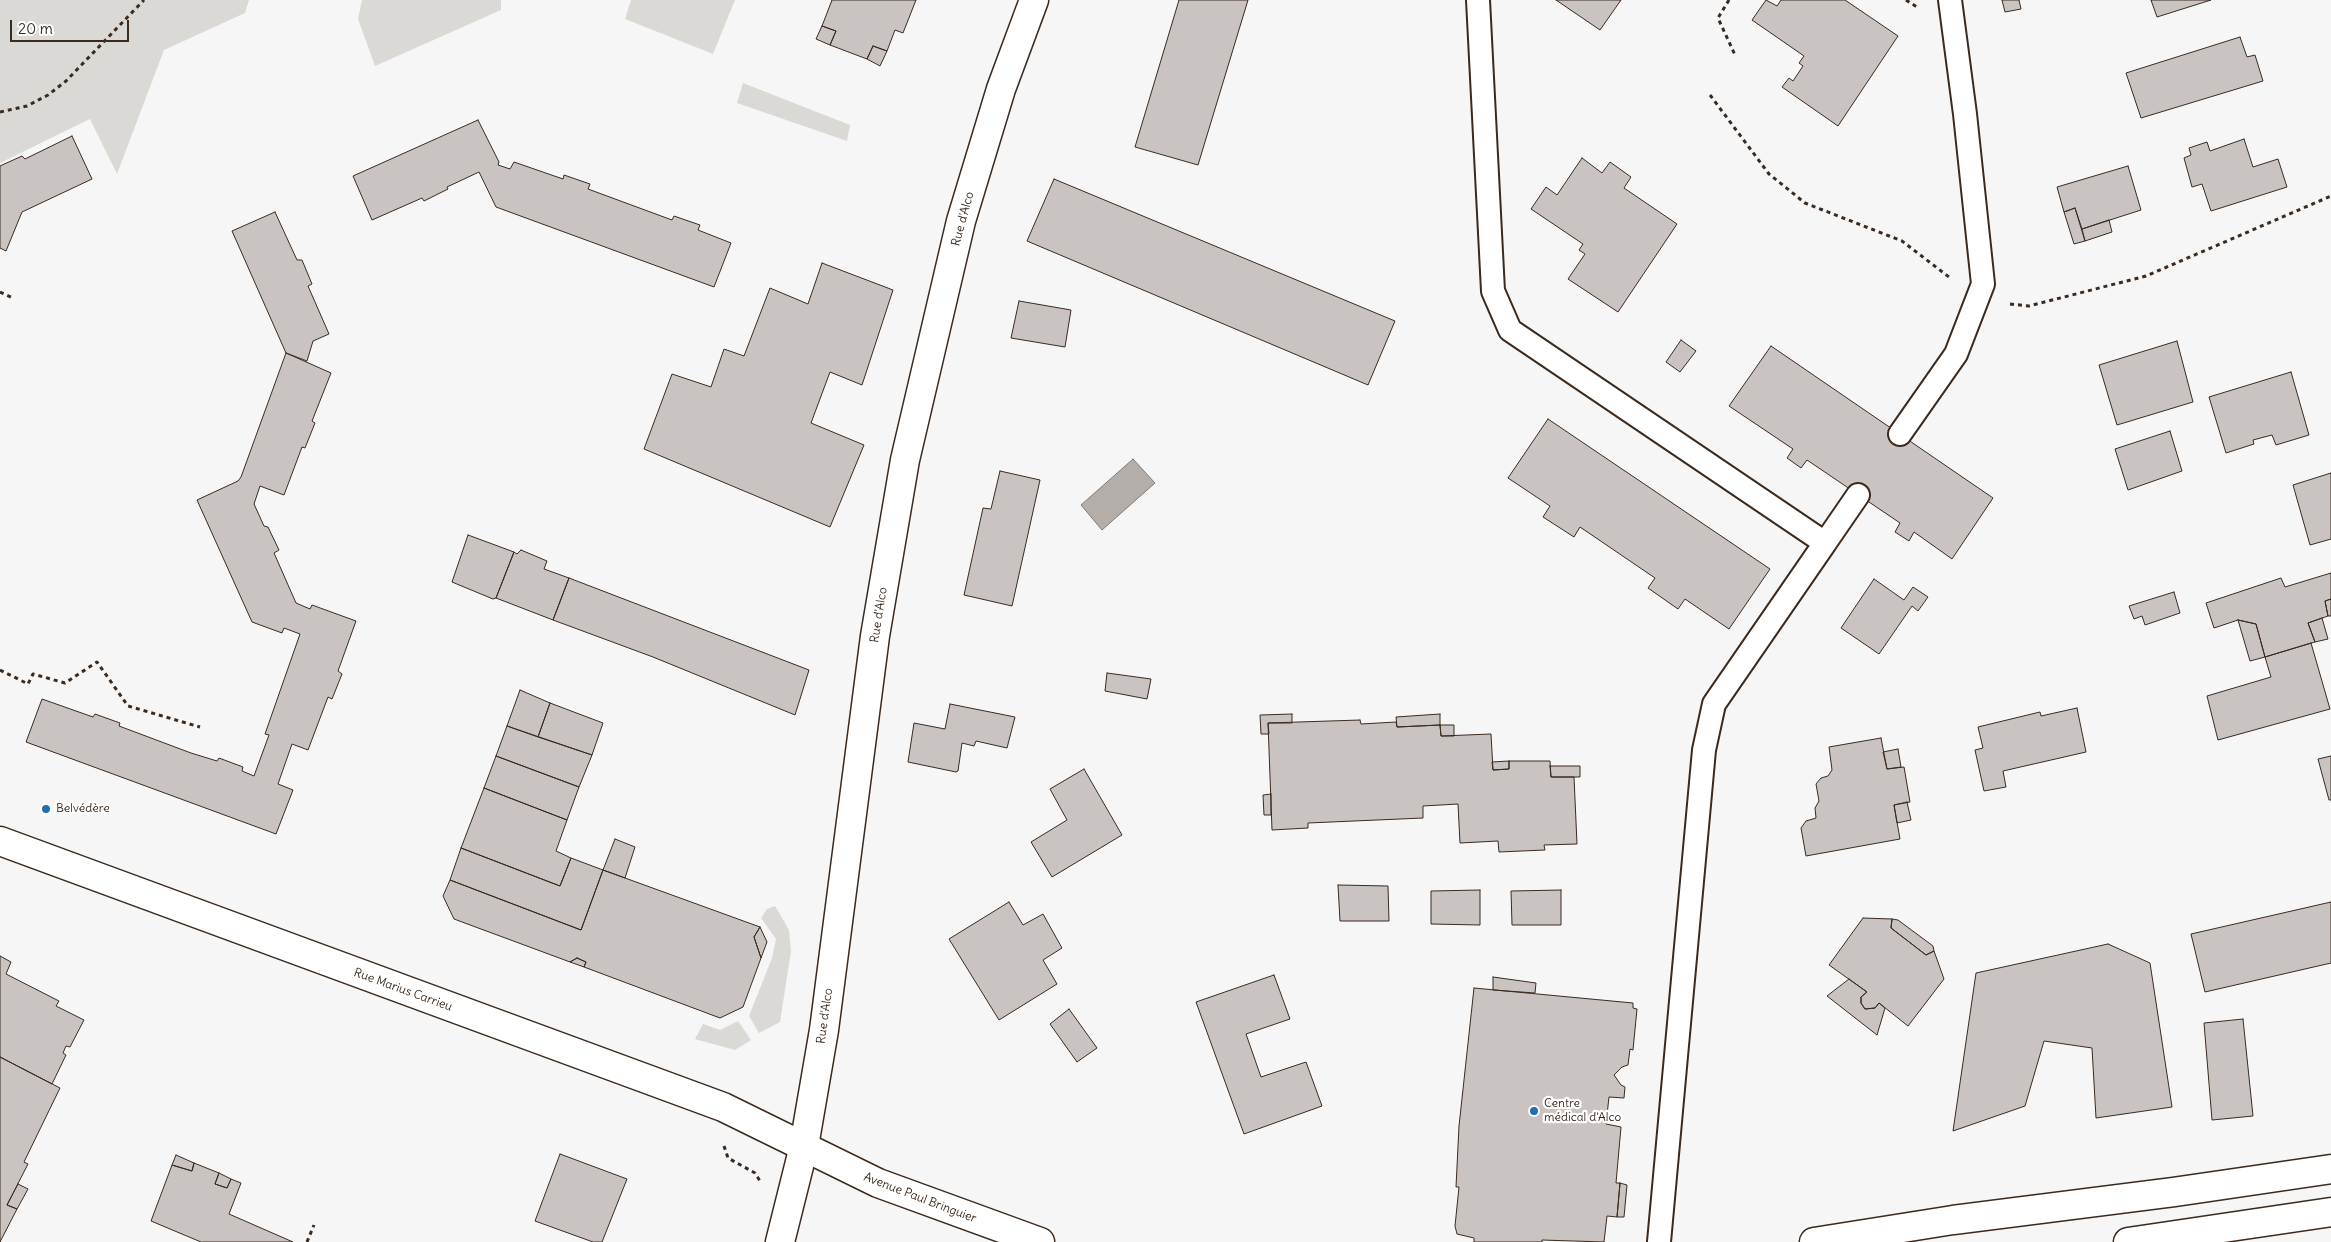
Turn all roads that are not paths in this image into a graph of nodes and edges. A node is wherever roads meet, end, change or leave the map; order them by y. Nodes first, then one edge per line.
1 (1034, 0) edge
2 (1478, 0) edge
3 (1950, 0) edge
4 (1900, 434) dead end
5 (1858, 495) dead end
6 (1825, 543) junction
7 (0, 841) edge
8 (804, 1146) junction
9 (2331, 1168) edge
10 (2331, 1212) edge
11 (780, 1242) edge
12 (1040, 1242) edge
13 (1659, 1242) edge
14 (1814, 1242) edge
15 (2128, 1242) edge

1 - 8 main road, Rue d'Alco
2 - 6 lane
3 - 4 lane
5 - 6 lane
6 - 13 lane
7 - 8 main road, Rue Marius Carrieu
8 - 11 main road, Rue d'Alco
8 - 12 main road, Avenue Paul Bringuier
9 - 14 main road
10 - 15 main road

